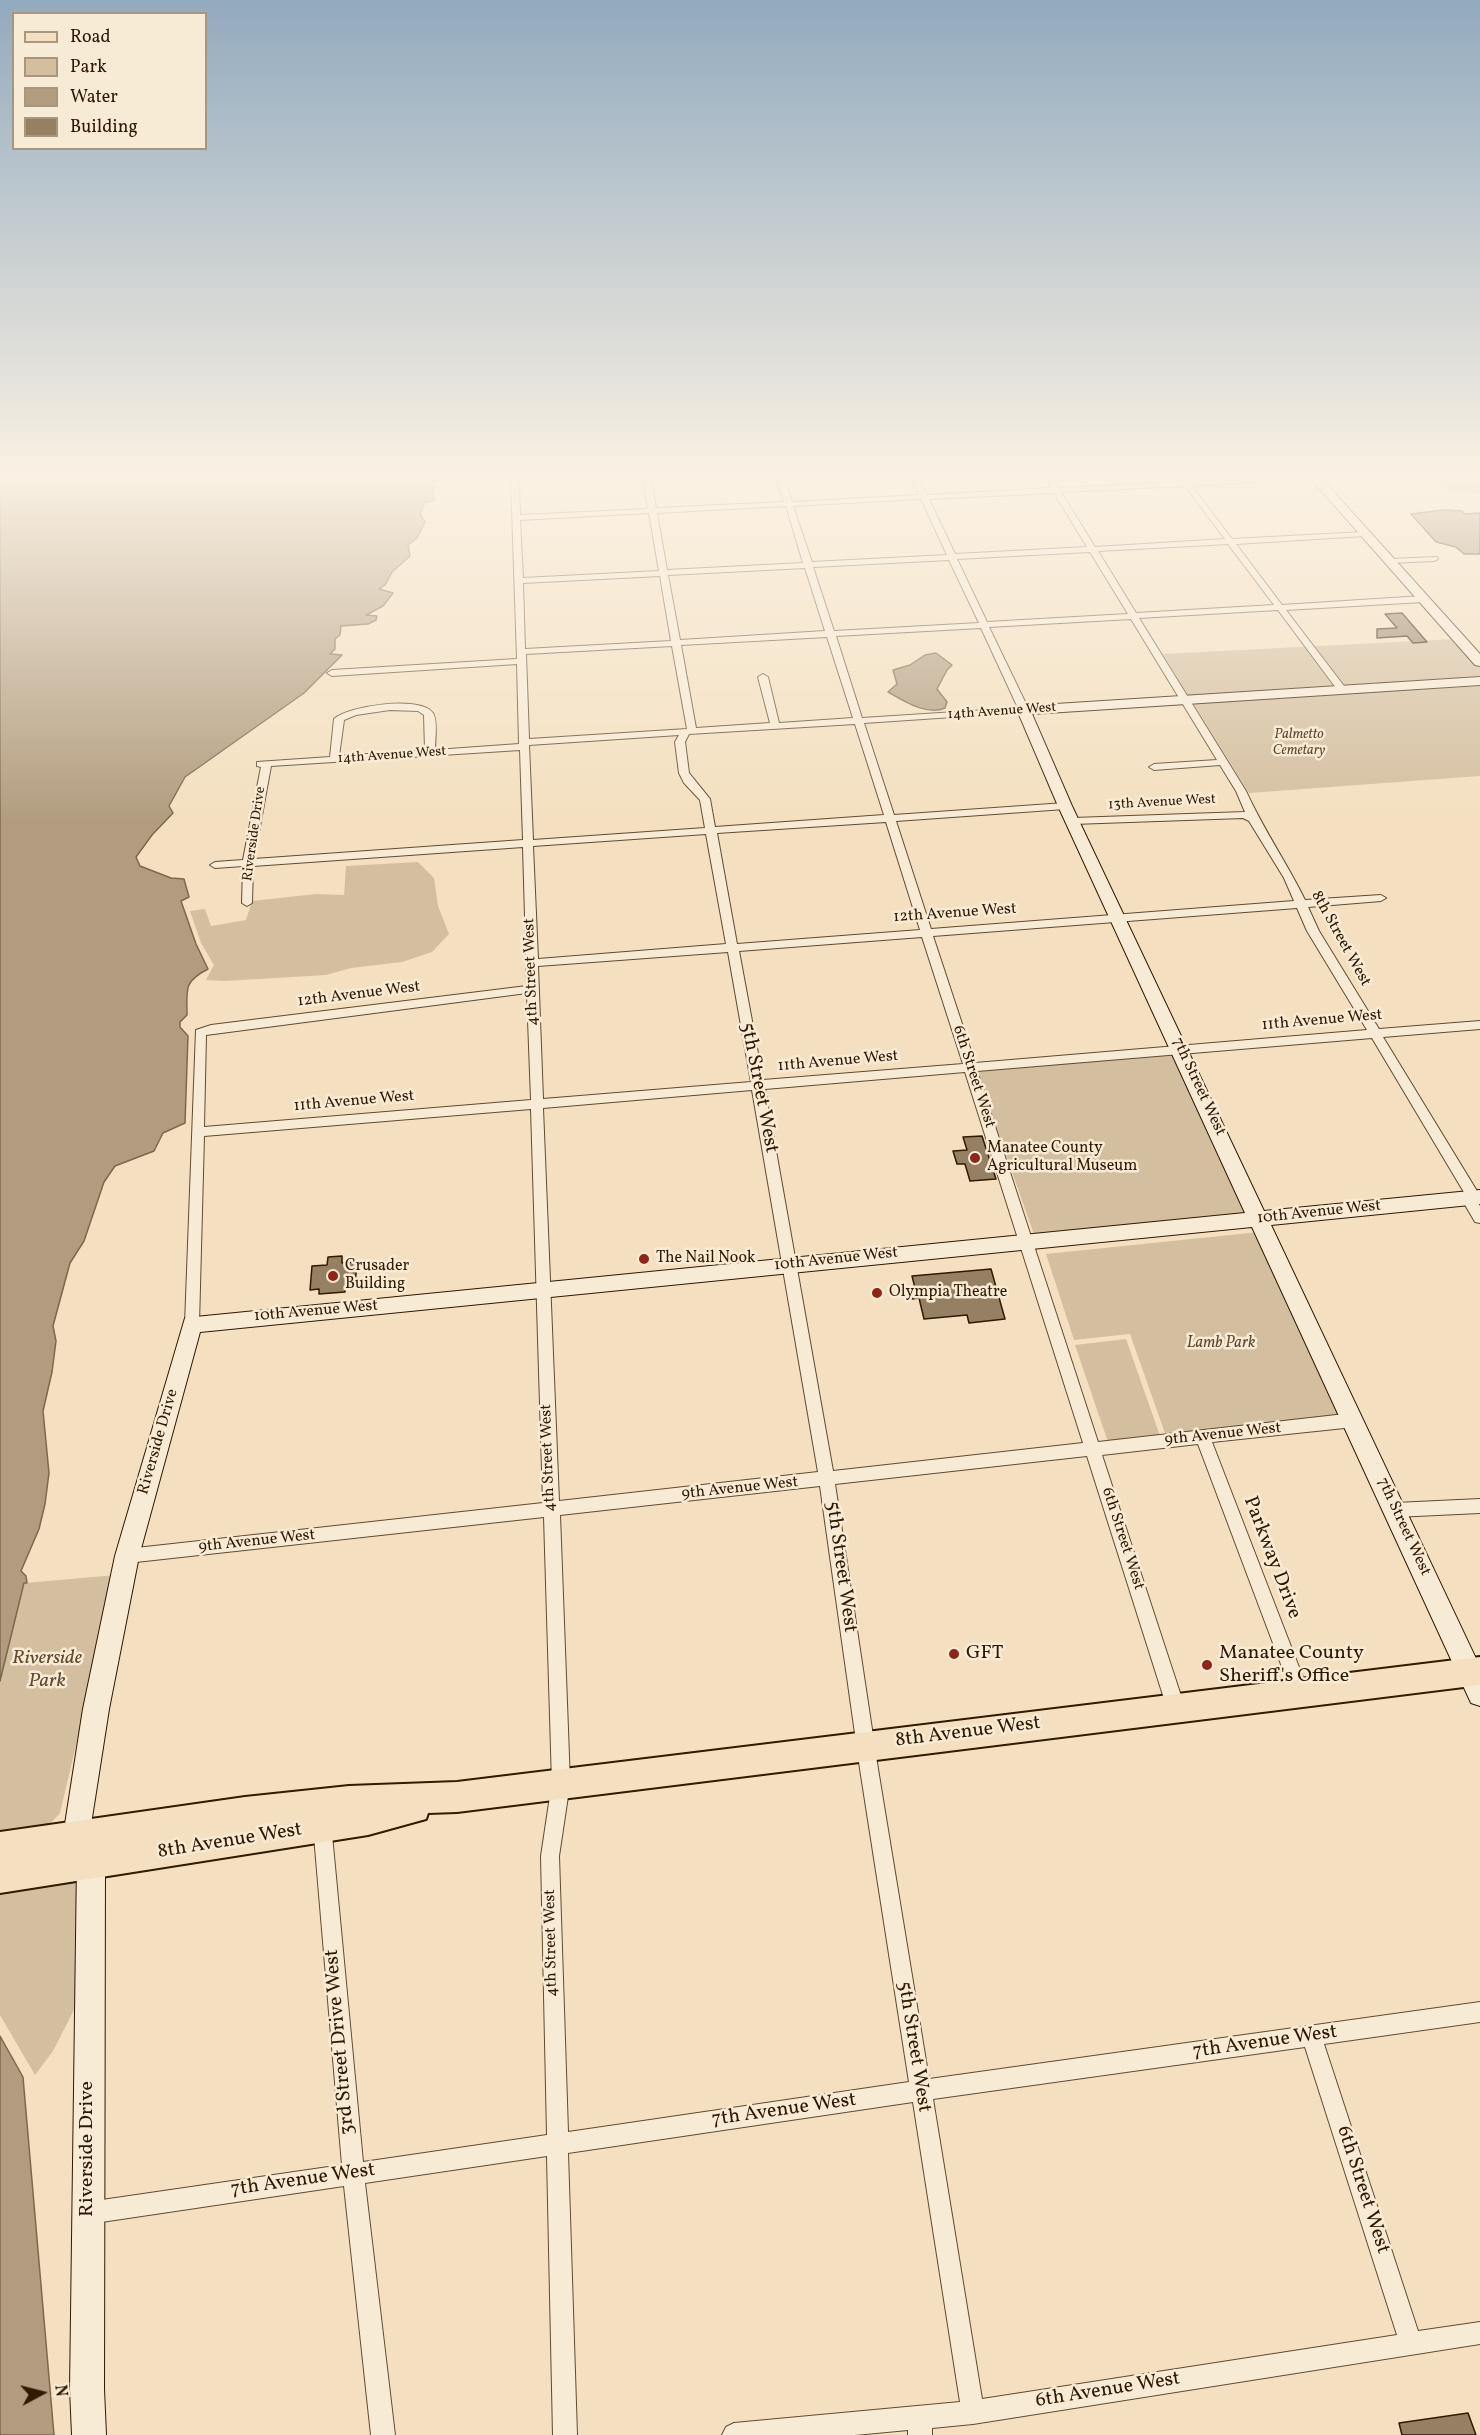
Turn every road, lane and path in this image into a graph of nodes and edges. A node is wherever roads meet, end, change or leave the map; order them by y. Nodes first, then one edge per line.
1 (518, 594) edge
2 (668, 594) edge
3 (818, 594) edge
4 (969, 594) edge
5 (1120, 594) edge
6 (1270, 594) edge
7 (1419, 594) edge
8 (1423, 598) junction
9 (1280, 607) junction
10 (1133, 616) junction
11 (984, 625) junction
12 (831, 634) junction
13 (676, 643) junction
14 (521, 657) junction
15 (1480, 662) edge
16 (332, 673) dead end
17 (763, 677) dead end
18 (1480, 681) edge
19 (1342, 690) junction
20 (1185, 700) junction
21 (1024, 710) junction
22 (859, 721) junction
23 (775, 726) junction
24 (689, 732) junction
25 (524, 745) junction
26 (430, 753) junction
27 (334, 760) junction
28 (1223, 762) junction
29 (263, 764) joint
30 (1154, 767) dead end
31 (1065, 806) junction
32 (890, 818) junction
33 (1252, 818) junction
34 (1073, 821) junction
35 (711, 831) junction
36 (527, 843) junction
37 (248, 863) junction
38 (215, 865) dead end
39 (1381, 898) dead end
40 (247, 903) dead end
41 (1301, 904) junction
42 (1118, 918) junction
43 (927, 933) junction
44 (732, 948) junction
45 (532, 963) junction
46 (532, 989) junction
47 (1480, 1024) edge
48 (1376, 1033) junction
49 (198, 1042) joint
50 (1180, 1050) junction
51 (970, 1067) junction
52 (757, 1085) junction
53 (537, 1104) junction
54 (199, 1132) junction
55 (1474, 1197) edge
56 (1480, 1218) edge
57 (1260, 1219) junction
58 (1026, 1241) junction
59 (791, 1265) junction
60 (543, 1291) junction
61 (192, 1324) junction
62 (1354, 1420) junction
63 (1203, 1437) junction
64 (1093, 1450) junction
65 (827, 1479) junction
66 (1480, 1506) edge
67 (551, 1509) junction
68 (1395, 1510) junction
69 (127, 1556) junction
70 (1477, 1679) edge
71 (1300, 1693) junction
72 (1176, 1708) junction
73 (866, 1746) junction
74 (561, 1783) junction
75 (245, 1812) junction
76 (322, 1816) junction
77 (76, 1837) junction
78 (0, 1848) edge
79 (92, 1863) junction
80 (0, 1865) edge
81 (0, 1876) edge
82 (1480, 2012) edge
83 (1312, 2037) junction
84 (920, 2091) junction
85 (556, 2145) junction
86 (352, 2174) junction
87 (88, 2213) junction
88 (1480, 2333) edge
89 (1411, 2344) junction
90 (974, 2412) junction
91 (920, 2426) edge
92 (89, 2435) edge
93 (383, 2435) edge
94 (565, 2435) edge
95 (734, 2435) edge

1 - 14 street, 4th Street West
2 - 13 street, 5th Street West
3 - 12 street, 6th Street West
4 - 11 street, 7th Street West
5 - 10 street, 8th Street West
6 - 9 street
7 - 8 street
8 - 9 street
8 - 15 street
9 - 10 street
9 - 19 street
10 - 11 street
10 - 20 street, 8th Street West
11 - 12 street
11 - 21 street, 7th Street West
12 - 13 street
12 - 22 street, 6th Street West
13 - 14 street
13 - 24 street, 5th Street West
14 - 16 street
14 - 25 street, 4th Street West
17 - 23 street
18 - 19 street, 14th Avenue West
19 - 20 street, 14th Avenue West
20 - 21 street, 14th Avenue West
20 - 28 street, 8th Street West
21 - 22 street, 14th Avenue West
21 - 31 street, 7th Street West
22 - 23 street, 14th Avenue West
22 - 32 street, 6th Street West
23 - 24 street, 14th Avenue West
24 - 25 street, 14th Avenue West
24 - 35 street, 5th Street West
25 - 26 street, 14th Avenue West
25 - 36 street, 4th Street West
26 - 27 street, 14th Avenue West
26 - 27 street
27 - 29 street, 14th Avenue West
28 - 30 street
28 - 33 street, 8th Street West
29 - 37 street, Riverside Drive
31 - 32 street
31 - 34 street, 7th Street West
32 - 35 street
32 - 43 street, 6th Street West
33 - 34 street, 13th Avenue West
33 - 41 street, 8th Street West
34 - 42 street, 7th Street West
35 - 36 street
35 - 44 street, 5th Street West
36 - 37 street
36 - 45 street, 4th Street West
37 - 38 street
37 - 40 street, Riverside Drive
39 - 41 street, 12th Avenue West
41 - 42 street, 12th Avenue West
41 - 48 street, 8th Street West
42 - 43 street, 12th Avenue West
42 - 50 street, 7th Street West
43 - 44 street, 12th Avenue West
43 - 51 street, 6th Street West
44 - 45 street, 12th Avenue West
44 - 52 street, 5th Street West
45 - 46 street, 4th Street West
46 - 49 street, 12th Avenue West
46 - 53 street, 4th Street West
47 - 48 street, 11th Avenue West
48 - 50 street, 11th Avenue West
48 - 55 street, 8th Street West
49 - 54 street, Riverside Drive
50 - 51 street, 11th Avenue West
50 - 57 street, 7th Street West
51 - 52 street, 11th Avenue West
51 - 58 street, 6th Street West
52 - 53 street, 11th Avenue West
52 - 59 street, 5th Street West
53 - 54 street, 11th Avenue West
53 - 60 street, 4th Street West
54 - 61 street, Riverside Drive
55 - 56 street, 8th Street West
55 - 57 street, 10th Avenue West
57 - 58 street, 10th Avenue West
57 - 62 street, 7th Street West
58 - 59 street, 10th Avenue West
58 - 64 street, 6th Street West
59 - 60 street, 10th Avenue West
59 - 65 street, 5th Street West
60 - 61 street, 10th Avenue West
60 - 67 street, 4th Street West
61 - 69 street, Riverside Drive
62 - 63 street, 9th Avenue West
62 - 68 street, 7th Street West
63 - 64 street, 9th Avenue West
63 - 71 street, Parkway Drive
64 - 65 street, 9th Avenue West
64 - 72 street, 6th Street West
65 - 67 street, 9th Avenue West
65 - 73 street, 5th Street West
66 - 68 street
67 - 69 street, 9th Avenue West
67 - 74 street, 4th Street West
68 - 70 street, 7th Street West
69 - 77 street, Riverside Drive
70 - 71 main road, 8th Avenue West
71 - 72 main road, 8th Avenue West
72 - 73 main road, 8th Avenue West
73 - 74 main road, 8th Avenue West
73 - 84 street, 5th Street West
74 - 76 main road, 8th Avenue West
74 - 85 street, 4th Street West
75 - 76 main road, 8th Avenue West
75 - 77 main road, 8th Avenue West
75 - 79 main road
76 - 79 main road, 8th Avenue West
76 - 86 street, 3rd Street Drive West
77 - 78 main road, 8th Avenue West
77 - 80 main road
79 - 81 main road, 8th Avenue West
79 - 87 street, Riverside Drive
82 - 83 street, 7th Avenue West
83 - 84 street, 7th Avenue West
83 - 89 street, 6th Street West
84 - 85 street, 7th Avenue West
84 - 90 street, 5th Street West
85 - 86 street, 7th Avenue West
85 - 94 street, 4th Street West
86 - 87 street, 7th Avenue West
86 - 93 street, 3rd Street Drive West
87 - 92 street, Riverside Drive
88 - 89 street, 6th Avenue West
89 - 90 street, 6th Avenue West
90 - 91 street, 6th Avenue West
91 - 95 street, 6th Avenue West

